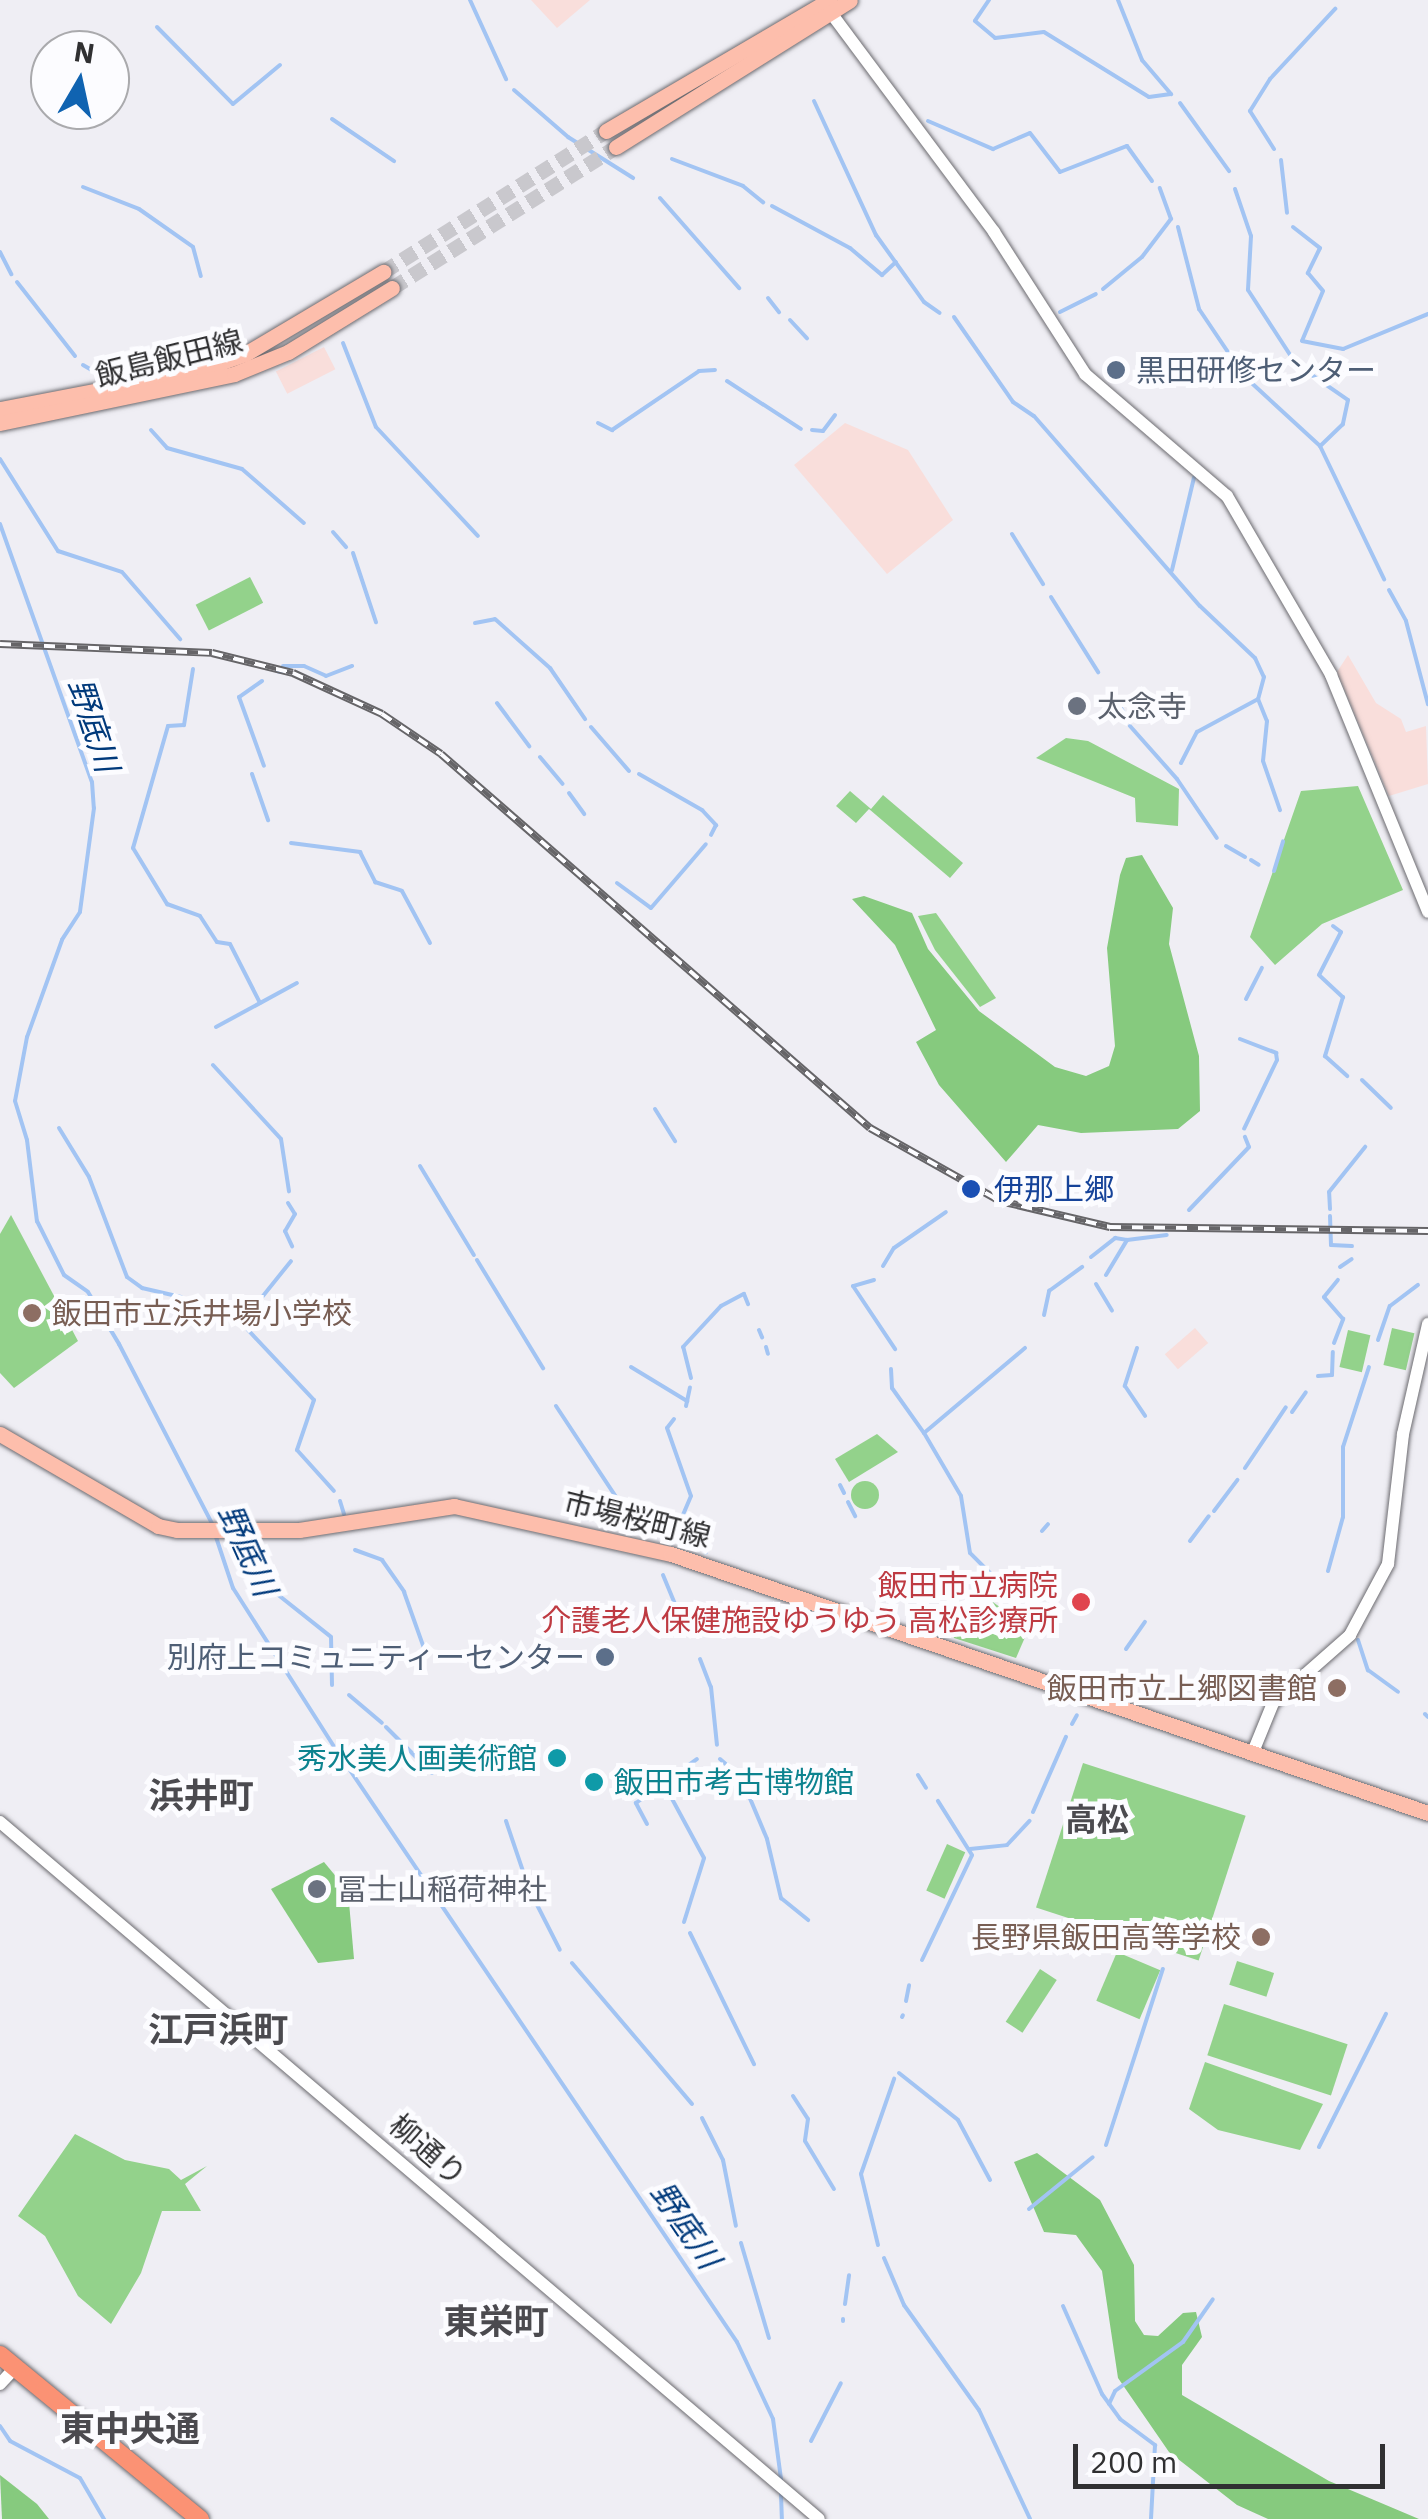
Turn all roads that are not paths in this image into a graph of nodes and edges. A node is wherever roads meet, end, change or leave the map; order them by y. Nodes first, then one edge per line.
1 (850, 0) edge
2 (826, 4) edge
3 (606, 131) tunnel mouth
4 (616, 148) tunnel mouth
5 (383, 272) tunnel mouth
6 (392, 288) tunnel mouth
7 (0, 410) edge
8 (0, 423) edge
9 (1428, 912) edge
10 (1428, 1324) edge
11 (0, 1434) edge
12 (1252, 1752) junction
13 (1428, 1812) edge
14 (0, 1822) edge
15 (0, 2354) edge
16 (16, 2367) junction
17 (0, 2384) edge
18 (200, 2519) edge
19 (819, 2519) edge

1 - 2 main road
2 - 3 main road
2 - 4 main road
2 - 9 street
5 - 7 main road, 飯島飯田線
6 - 8 main road, 飯島飯田線
10 - 12 street
11 - 12 main road, 市場桜町線
12 - 13 main road, 市場桜町線
14 - 19 street, 柳通り
15 - 16 highway
16 - 17 street
16 - 18 highway

